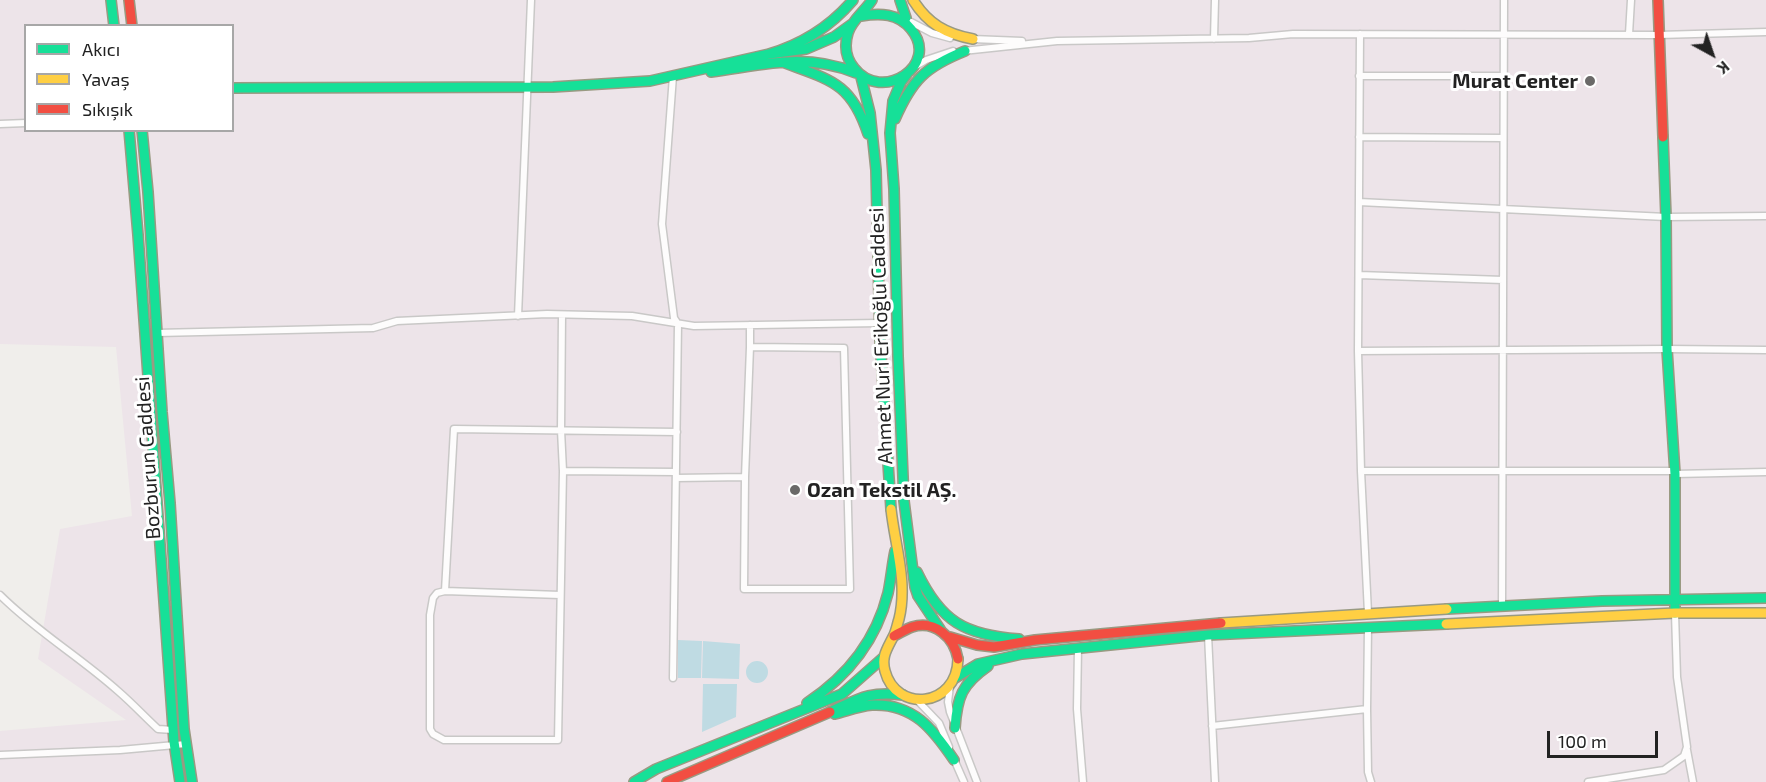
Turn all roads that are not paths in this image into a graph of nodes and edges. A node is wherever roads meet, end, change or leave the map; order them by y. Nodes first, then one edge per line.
1 (111, 0) edge
2 (129, 0) edge
3 (531, 0) edge
4 (853, 0) edge
5 (872, 0) edge
6 (900, 0) edge
7 (913, 0) edge
8 (1215, 0) edge
9 (1504, 0) edge
10 (1631, 0) edge
11 (1658, 0) edge
12 (861, 16) junction
13 (909, 20) junction
14 (114, 24) edge
15 (132, 24) edge
16 (852, 24) junction
17 (1766, 32) edge
18 (1360, 34) junction
19 (1503, 34) junction
20 (1629, 34) junction
21 (1659, 35) junction
22 (973, 39) junction
23 (1214, 39) junction
24 (1035, 42) junction
25 (965, 51) junction
26 (769, 54) junction
27 (782, 62) junction
28 (909, 71) junction
29 (859, 75) junction
30 (673, 76) junction
31 (1359, 76) junction
32 (1503, 76) junction
33 (234, 88) edge
34 (528, 88) junction
35 (24, 123) edge
36 (0, 124) edge
37 (129, 132) edge
38 (142, 132) edge
39 (890, 133) junction
40 (1359, 137) junction
41 (1503, 138) junction
42 (877, 167) junction
43 (1359, 202) junction
44 (1503, 208) junction
45 (1766, 216) edge
46 (1666, 217) junction
47 (1359, 275) junction
48 (1503, 280) junction
49 (562, 315) junction
50 (518, 316) junction
51 (879, 323) junction
52 (678, 324) junction
53 (750, 325) junction
54 (157, 333) junction
55 (750, 347) junction
56 (1667, 349) junction
57 (1502, 350) junction
58 (1766, 350) edge
59 (1358, 351) junction
60 (561, 430) junction
61 (676, 432) junction
62 (563, 471) junction
63 (1361, 471) junction
64 (1502, 472) junction
65 (1675, 472) junction
66 (1766, 472) edge
67 (676, 475) junction
68 (745, 477) junction
69 (896, 545) junction
70 (912, 560) junction
71 (445, 591) junction
72 (0, 595) edge
73 (560, 595) junction
74 (1766, 598) edge
75 (1675, 599) junction
76 (1502, 606) junction
77 (1368, 613) junction
78 (1676, 613) junction
79 (1766, 613) edge
80 (1368, 627) junction
81 (940, 629) junction
82 (1208, 634) junction
83 (894, 636) junction
84 (950, 637) junction
85 (1035, 640) junction
86 (1078, 647) junction
87 (884, 657) junction
88 (1003, 657) junction
89 (673, 678) dead end
90 (953, 681) junction
91 (903, 694) junction
92 (917, 699) junction
93 (1366, 709) junction
94 (789, 714) junction
95 (820, 717) junction
96 (1212, 726) junction
97 (955, 728) junction
98 (173, 730) junction
99 (186, 744) junction
100 (174, 745) junction
101 (1687, 747) junction
102 (0, 755) edge
103 (954, 760) junction
104 (180, 782) edge
105 (192, 782) edge
106 (634, 782) edge
107 (667, 782) edge
108 (964, 782) edge
109 (976, 782) edge
110 (1083, 782) edge
111 (1215, 782) edge
112 (1371, 782) edge
113 (1588, 782) edge
114 (1693, 782) edge

1 - 14 main road
2 - 15 main road
3 - 34 street
4 - 26 main road
5 - 12 main road
6 - 13 main road
7 - 22 main road
8 - 23 street
9 - 19 street
10 - 20 street
11 - 21 main road
12 - 13 main road
12 - 16 main road
13 - 22 street
13 - 28 main road
16 - 26 main road
16 - 29 main road
17 - 21 street
18 - 19 street
18 - 23 street
18 - 31 street
19 - 20 street
19 - 32 street
20 - 21 street
21 - 46 main road
22 - 24 street
23 - 24 street
24 - 25 street
25 - 28 street
25 - 39 main road
26 - 30 main road
27 - 29 main road
27 - 30 main road
27 - 42 main road
28 - 29 main road
28 - 39 main road, Ahmet Nuri Erikoğlu Caddesi
29 - 42 main road, Ahmet Nuri Erikoğlu Caddesi
30 - 34 main road
30 - 52 street
31 - 32 street
31 - 40 street
32 - 41 street
33 - 34 main road
34 - 50 street
35 - 36 street
37 - 98 main road, Bozburun Caddesi
38 - 54 main road, Bozburun Caddesi
39 - 70 main road, Ahmet Nuri Erikoğlu Caddesi
40 - 41 street
40 - 43 street
41 - 44 street
42 - 51 main road, Ahmet Nuri Erikoğlu Caddesi
43 - 44 street
43 - 47 street
44 - 46 street
44 - 48 street
45 - 46 street
46 - 56 main road
47 - 48 street
47 - 59 street
48 - 57 street
49 - 50 street
49 - 52 street
49 - 60 street
50 - 54 street
51 - 53 street
51 - 69 main road, Ahmet Nuri Erikoğlu Caddesi
52 - 53 street
52 - 61 street
53 - 55 street
54 - 99 main road, Bozburun Caddesi
55 - 68 street
55 - 68 street
56 - 57 street
56 - 58 street
56 - 65 main road
57 - 59 street
57 - 64 street
59 - 63 street
60 - 61 street
60 - 62 street
60 - 71 street
61 - 67 street
62 - 67 street
62 - 73 street
63 - 64 street
63 - 77 street
64 - 65 street
64 - 76 street
65 - 66 street
65 - 75 main road
67 - 68 street
67 - 89 street
69 - 83 main road, Ahmet Nuri Erikoğlu Caddesi
69 - 94 main road
70 - 81 main road, Ahmet Nuri Erikoğlu Caddesi
70 - 85 main road
71 - 73 street
71 - 73 street
72 - 98 street
74 - 75 main road
75 - 76 main road
75 - 78 main road
76 - 77 main road
77 - 85 main road
78 - 79 main road
78 - 80 main road
78 - 101 street
80 - 82 main road
80 - 93 street
81 - 83 main road
81 - 84 main road
82 - 86 main road
82 - 96 street
83 - 87 main road
84 - 85 main road
84 - 90 main road
86 - 88 main road
86 - 110 street
87 - 91 main road
87 - 94 main road
88 - 90 main road
88 - 97 main road
90 - 92 main road
90 - 97 street
91 - 92 main road
91 - 95 main road
92 - 103 street
93 - 96 street
93 - 112 street
94 - 106 main road
95 - 103 main road
95 - 107 main road
96 - 111 street
97 - 109 street
98 - 100 main road, Bozburun Caddesi
99 - 100 street
99 - 105 main road, Bozburun Caddesi
100 - 102 street
100 - 104 main road, Bozburun Caddesi
101 - 113 street
101 - 114 street
103 - 108 street

